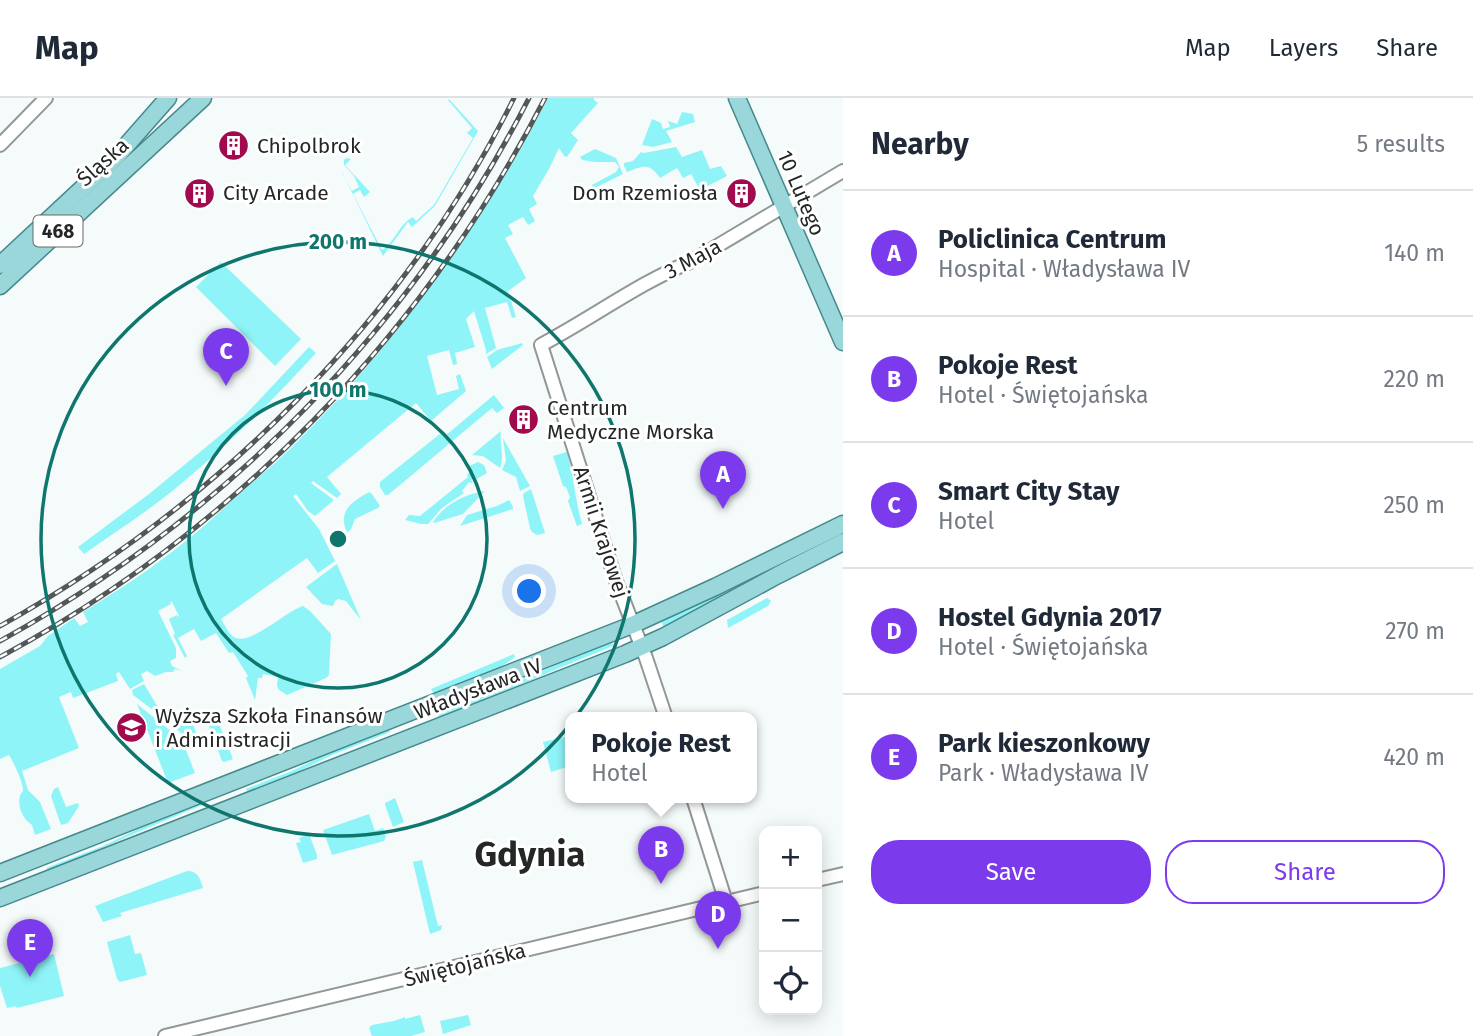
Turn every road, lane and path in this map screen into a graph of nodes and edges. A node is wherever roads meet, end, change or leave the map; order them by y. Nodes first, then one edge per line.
1 (47, 98) edge
2 (168, 98) edge
3 (180, 98) edge
4 (203, 98) edge
5 (737, 98) edge
6 (0, 145) edge
7 (117, 156) junction
8 (843, 171) edge
9 (785, 206) junction
10 (0, 265) edge
11 (0, 286) edge
12 (843, 342) edge
13 (541, 345) joint
14 (843, 524) edge
15 (843, 542) edge
16 (632, 625) junction
17 (641, 647) junction
18 (664, 712) edge
19 (695, 803) edge
20 (0, 873) edge
21 (843, 874) edge
22 (822, 879) edge
23 (759, 893) edge
24 (0, 898) edge
25 (726, 902) junction
26 (164, 1036) edge

1 - 6 street
2 - 7 main road, Śląska / 468
3 - 7 main road
4 - 11 main road, Śląska / 468
5 - 9 main road, 10 Lutego
7 - 10 main road, Śląska / 468
8 - 9 street, 3 Maja
9 - 12 main road, 10 Lutego
9 - 13 street, 3 Maja
13 - 16 street, Armii Krajowej
14 - 16 main road, Władysława IV
15 - 17 main road, Władysława IV
16 - 17 street, Armii Krajowej
16 - 20 main road, Władysława IV
17 - 18 street, Armii Krajowej
17 - 24 main road, Władysława IV
19 - 25 street
21 - 22 street
23 - 25 street, Świętojańska
25 - 26 street, Świętojańska

